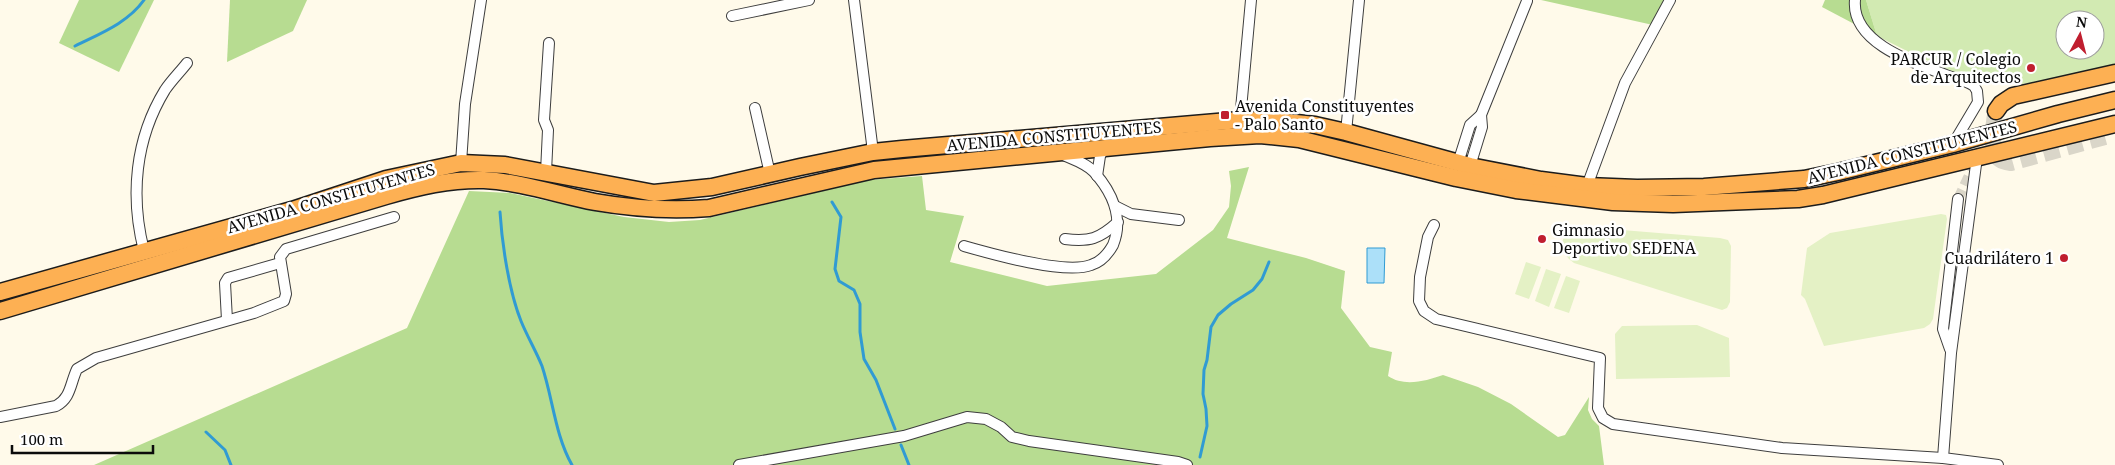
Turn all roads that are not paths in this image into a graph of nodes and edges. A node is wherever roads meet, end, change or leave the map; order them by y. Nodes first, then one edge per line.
1 (481, 0) edge
2 (808, 0) edge
3 (854, 0) edge
4 (1251, 0) edge
5 (1359, 0) edge
6 (1670, 0) edge
7 (1855, 0) edge
8 (1528, 2) dead end
9 (732, 16) dead end
10 (549, 44) dead end
11 (187, 63) dead end
12 (2115, 73) edge
13 (2115, 95) edge
14 (2115, 100) edge
15 (2098, 104) junction
16 (755, 108) dead end
17 (1996, 111) tunnel mouth
18 (1240, 120) junction
19 (1346, 132) junction
20 (2112, 132) edge
21 (1953, 144) junction
22 (1104, 148) junction
23 (873, 152) junction
24 (1058, 152) junction
25 (1977, 157) junction
26 (461, 163) junction
27 (1464, 164) junction
28 (546, 172) junction
29 (770, 174) junction
30 (1097, 176) junction
31 (1587, 186) junction
32 (1958, 199) tunnel mouth
33 (1115, 206) junction
34 (394, 217) dead end
35 (1179, 220) dead end
36 (1118, 222) junction
37 (1434, 225) dead end
38 (1065, 239) dead end
39 (964, 246) dead end
40 (144, 251) junction
41 (280, 263) junction
42 (0, 292) edge
43 (0, 311) edge
44 (227, 320) junction
45 (1951, 353) junction
46 (0, 417) edge
47 (1943, 458) junction
48 (739, 465) edge
49 (1187, 465) edge
50 (1998, 465) edge

1 - 26 street
2 - 9 street
3 - 23 street
4 - 18 street
5 - 19 street
6 - 31 street
7 - 21 street
8 - 27 street
10 - 28 street
11 - 40 street
12 - 17 highway
13 - 15 highway
14 - 15 highway, AVENIDA CONSTITUYENTES
15 - 21 highway, AVENIDA CONSTITUYENTES
16 - 29 street
18 - 19 highway, AVENIDA CONSTITUYENTES
18 - 23 highway, AVENIDA CONSTITUYENTES
19 - 27 highway, AVENIDA CONSTITUYENTES
20 - 25 highway, AVENIDA CONSTITUYENTES
21 - 31 highway, AVENIDA CONSTITUYENTES
22 - 24 highway, AVENIDA CONSTITUYENTES
22 - 25 highway, AVENIDA CONSTITUYENTES
22 - 30 street
23 - 29 highway, AVENIDA CONSTITUYENTES
24 - 30 street
24 - 43 highway, AVENIDA CONSTITUYENTES
25 - 45 street
26 - 28 highway, AVENIDA CONSTITUYENTES
26 - 40 highway, AVENIDA CONSTITUYENTES
27 - 31 highway, AVENIDA CONSTITUYENTES
28 - 29 highway, AVENIDA CONSTITUYENTES
30 - 33 street
32 - 45 street
33 - 35 street
33 - 36 street
34 - 41 street
36 - 38 street
36 - 39 street
37 - 47 street
40 - 42 highway, AVENIDA CONSTITUYENTES
41 - 44 street
41 - 44 street
44 - 46 street
45 - 47 street
47 - 50 street
48 - 49 street

